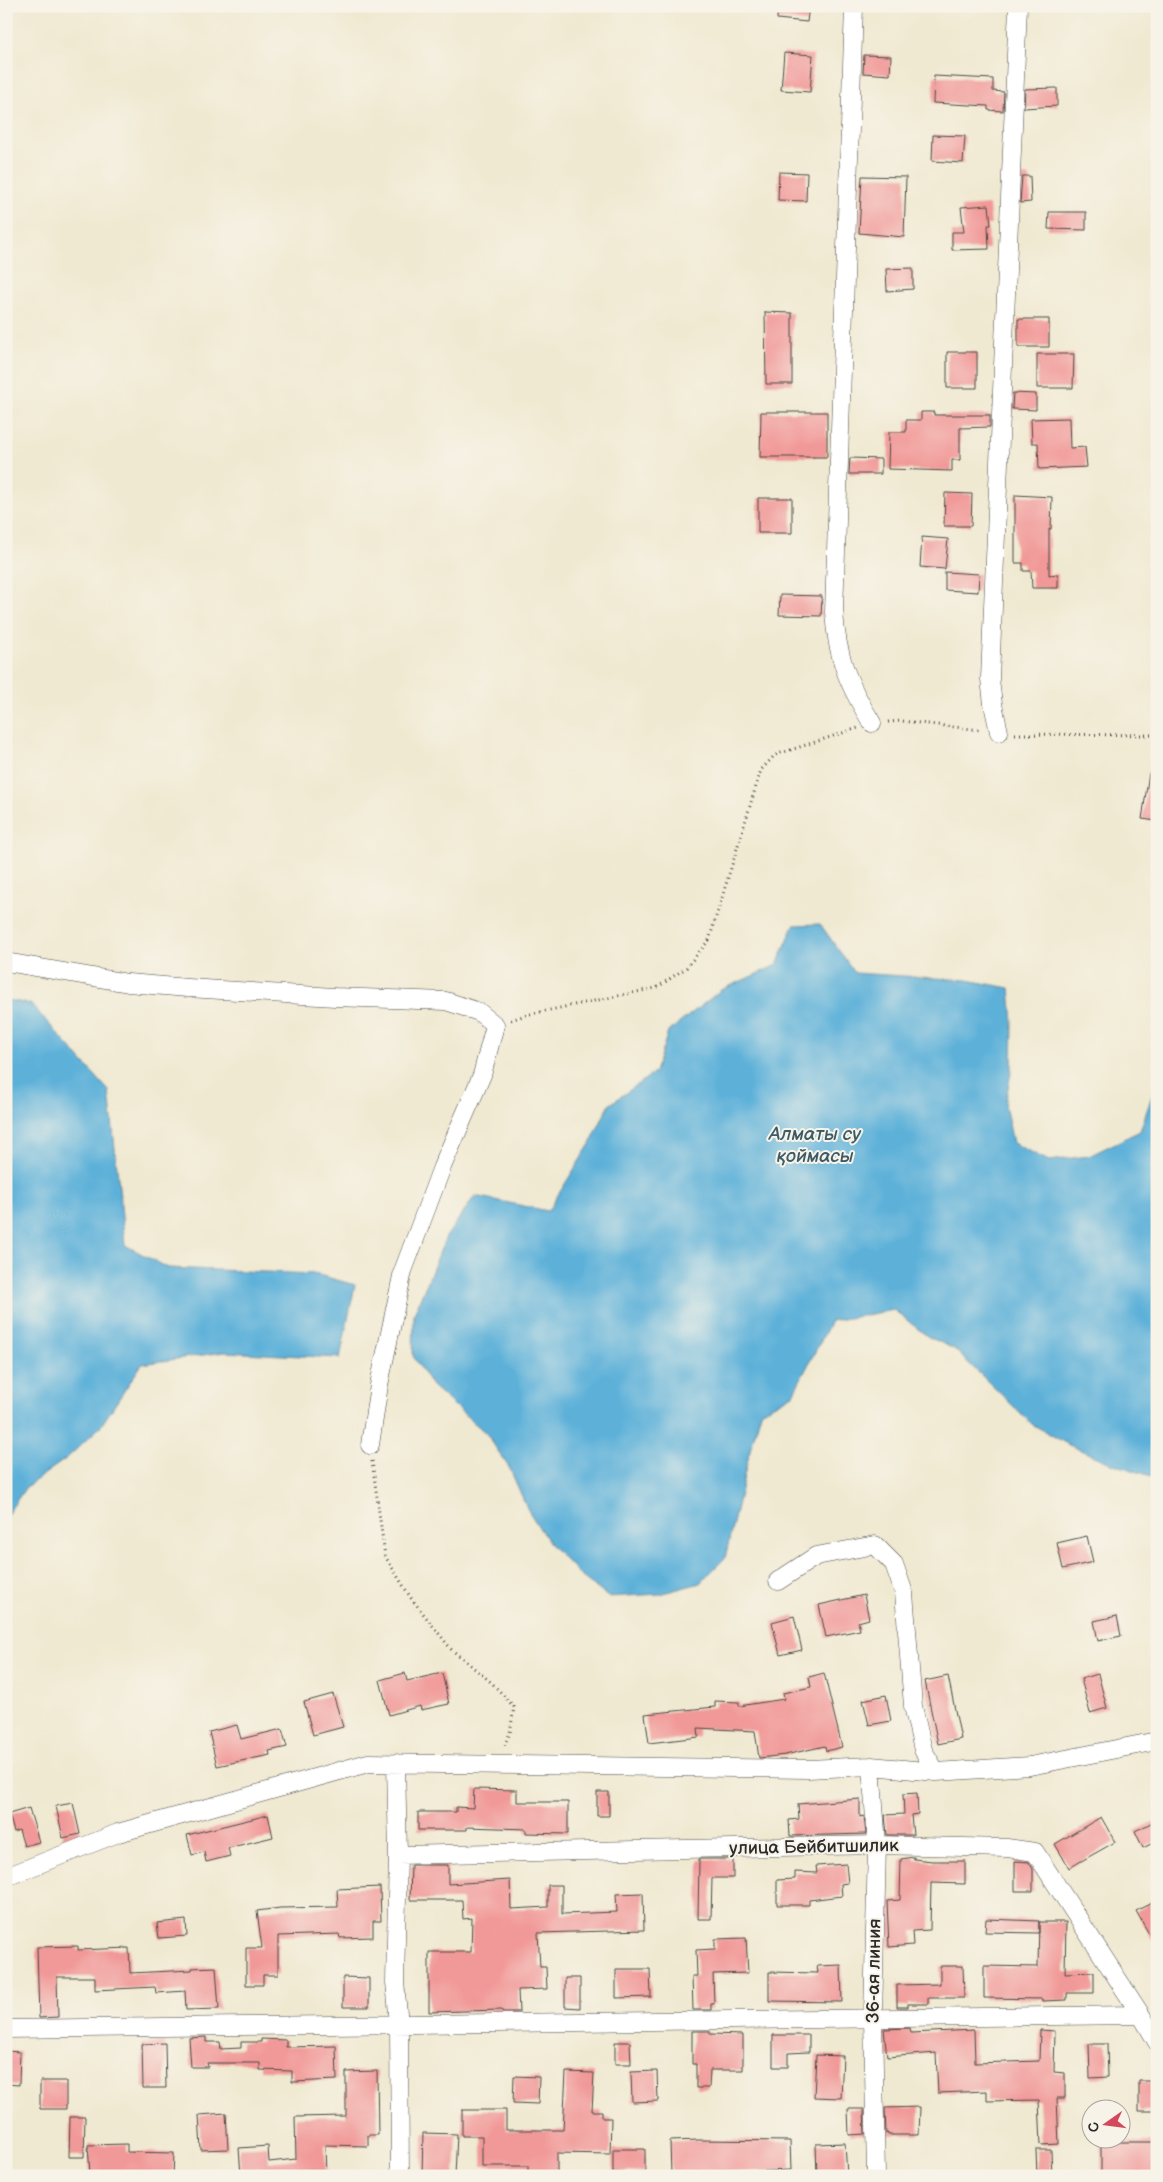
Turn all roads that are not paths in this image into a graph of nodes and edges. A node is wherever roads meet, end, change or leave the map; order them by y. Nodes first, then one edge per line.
1 (854, 6) edge
2 (1018, 6) edge
3 (872, 724) road end
4 (999, 732) road end
5 (6, 962) edge
6 (370, 1445) road end
7 (778, 1582) dead end
8 (1157, 1741) edge
9 (396, 1763) junction
10 (871, 1766) junction
11 (936, 1772) junction
12 (877, 1845) junction
13 (398, 1855) junction
14 (6, 1877) edge
15 (1141, 2015) junction
16 (872, 2017) junction
17 (399, 2024) junction
18 (6, 2029) edge
19 (1157, 2042) edge
20 (400, 2176) edge
21 (876, 2176) edge

1 - 3 street
2 - 4 street
5 - 6 street
7 - 11 street
8 - 11 street
9 - 10 street
9 - 13 street
9 - 14 street
10 - 11 street
10 - 12 street, 36-ая линия
12 - 13 street, улица Бейбитшилик
12 - 15 street, улица Бейбитшилик
12 - 16 street, 36-ая линия
13 - 17 street
15 - 16 street
15 - 19 street
16 - 17 street
16 - 21 street, 36-ая линия
17 - 18 street
17 - 20 street

